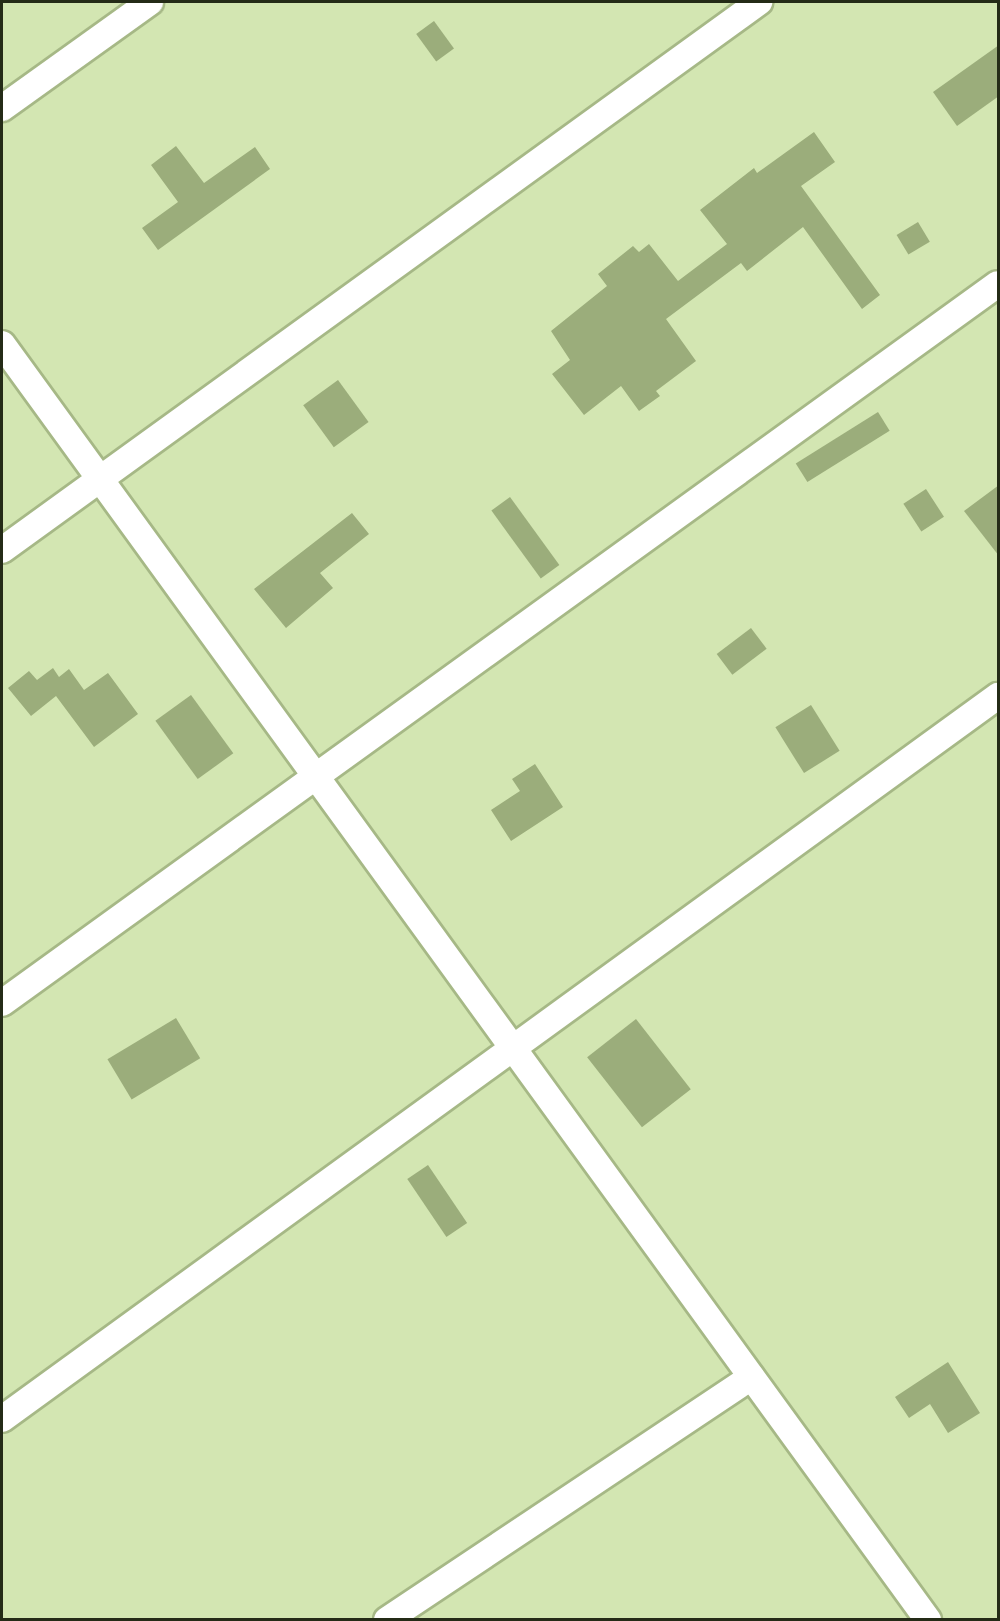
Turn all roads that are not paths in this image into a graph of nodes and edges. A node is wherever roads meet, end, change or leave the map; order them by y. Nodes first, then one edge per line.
1 (150, 2) edge
2 (759, 2) edge
3 (2, 108) edge
4 (999, 284) edge
5 (2, 344) edge
6 (100, 479) junction
7 (2, 550) edge
8 (999, 696) edge
9 (316, 776) junction
10 (2, 1003) edge
11 (513, 1048) junction
12 (752, 1377) junction
13 (2, 1419) edge
14 (387, 1620) edge
15 (928, 1620) edge

1 - 3 street
2 - 6 street
4 - 9 street
5 - 6 street
6 - 7 street
6 - 9 street
8 - 11 street
9 - 10 street
9 - 11 street
11 - 12 street
11 - 13 street
12 - 14 street
12 - 15 street

